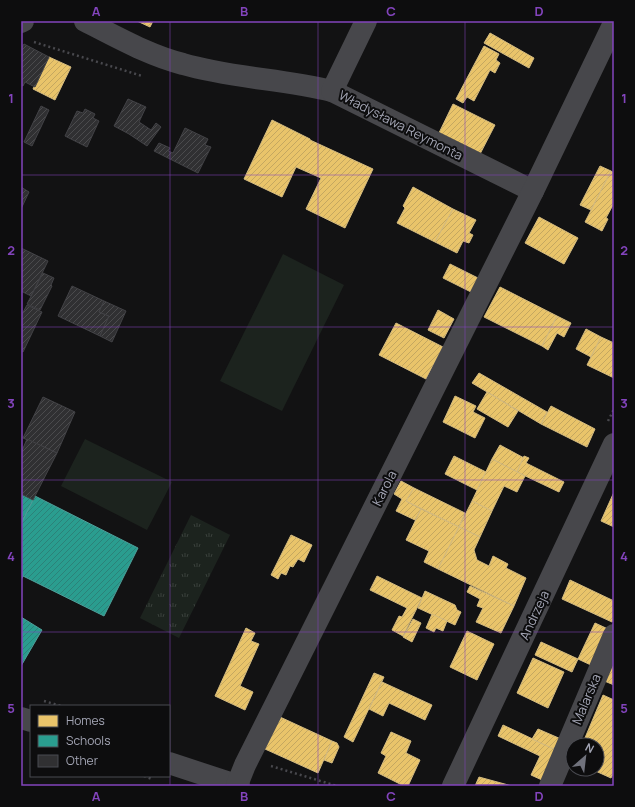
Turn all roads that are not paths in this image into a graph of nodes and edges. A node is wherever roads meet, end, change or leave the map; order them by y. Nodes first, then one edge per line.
1 (85, 21) edge
2 (366, 21) edge
3 (614, 22) edge
4 (332, 91) junction
5 (533, 191) junction
6 (614, 444) edge
7 (614, 634) edge
8 (170, 763) edge
9 (228, 784) edge
10 (453, 786) edge
11 (550, 786) edge

1 - 4 street, Władysława Reymonta
2 - 4 street
3 - 5 street
4 - 5 street, Władysława Reymonta
5 - 9 street, Karola
6 - 10 street, Andrzeja
7 - 11 street, Malarska
8 - 9 street

